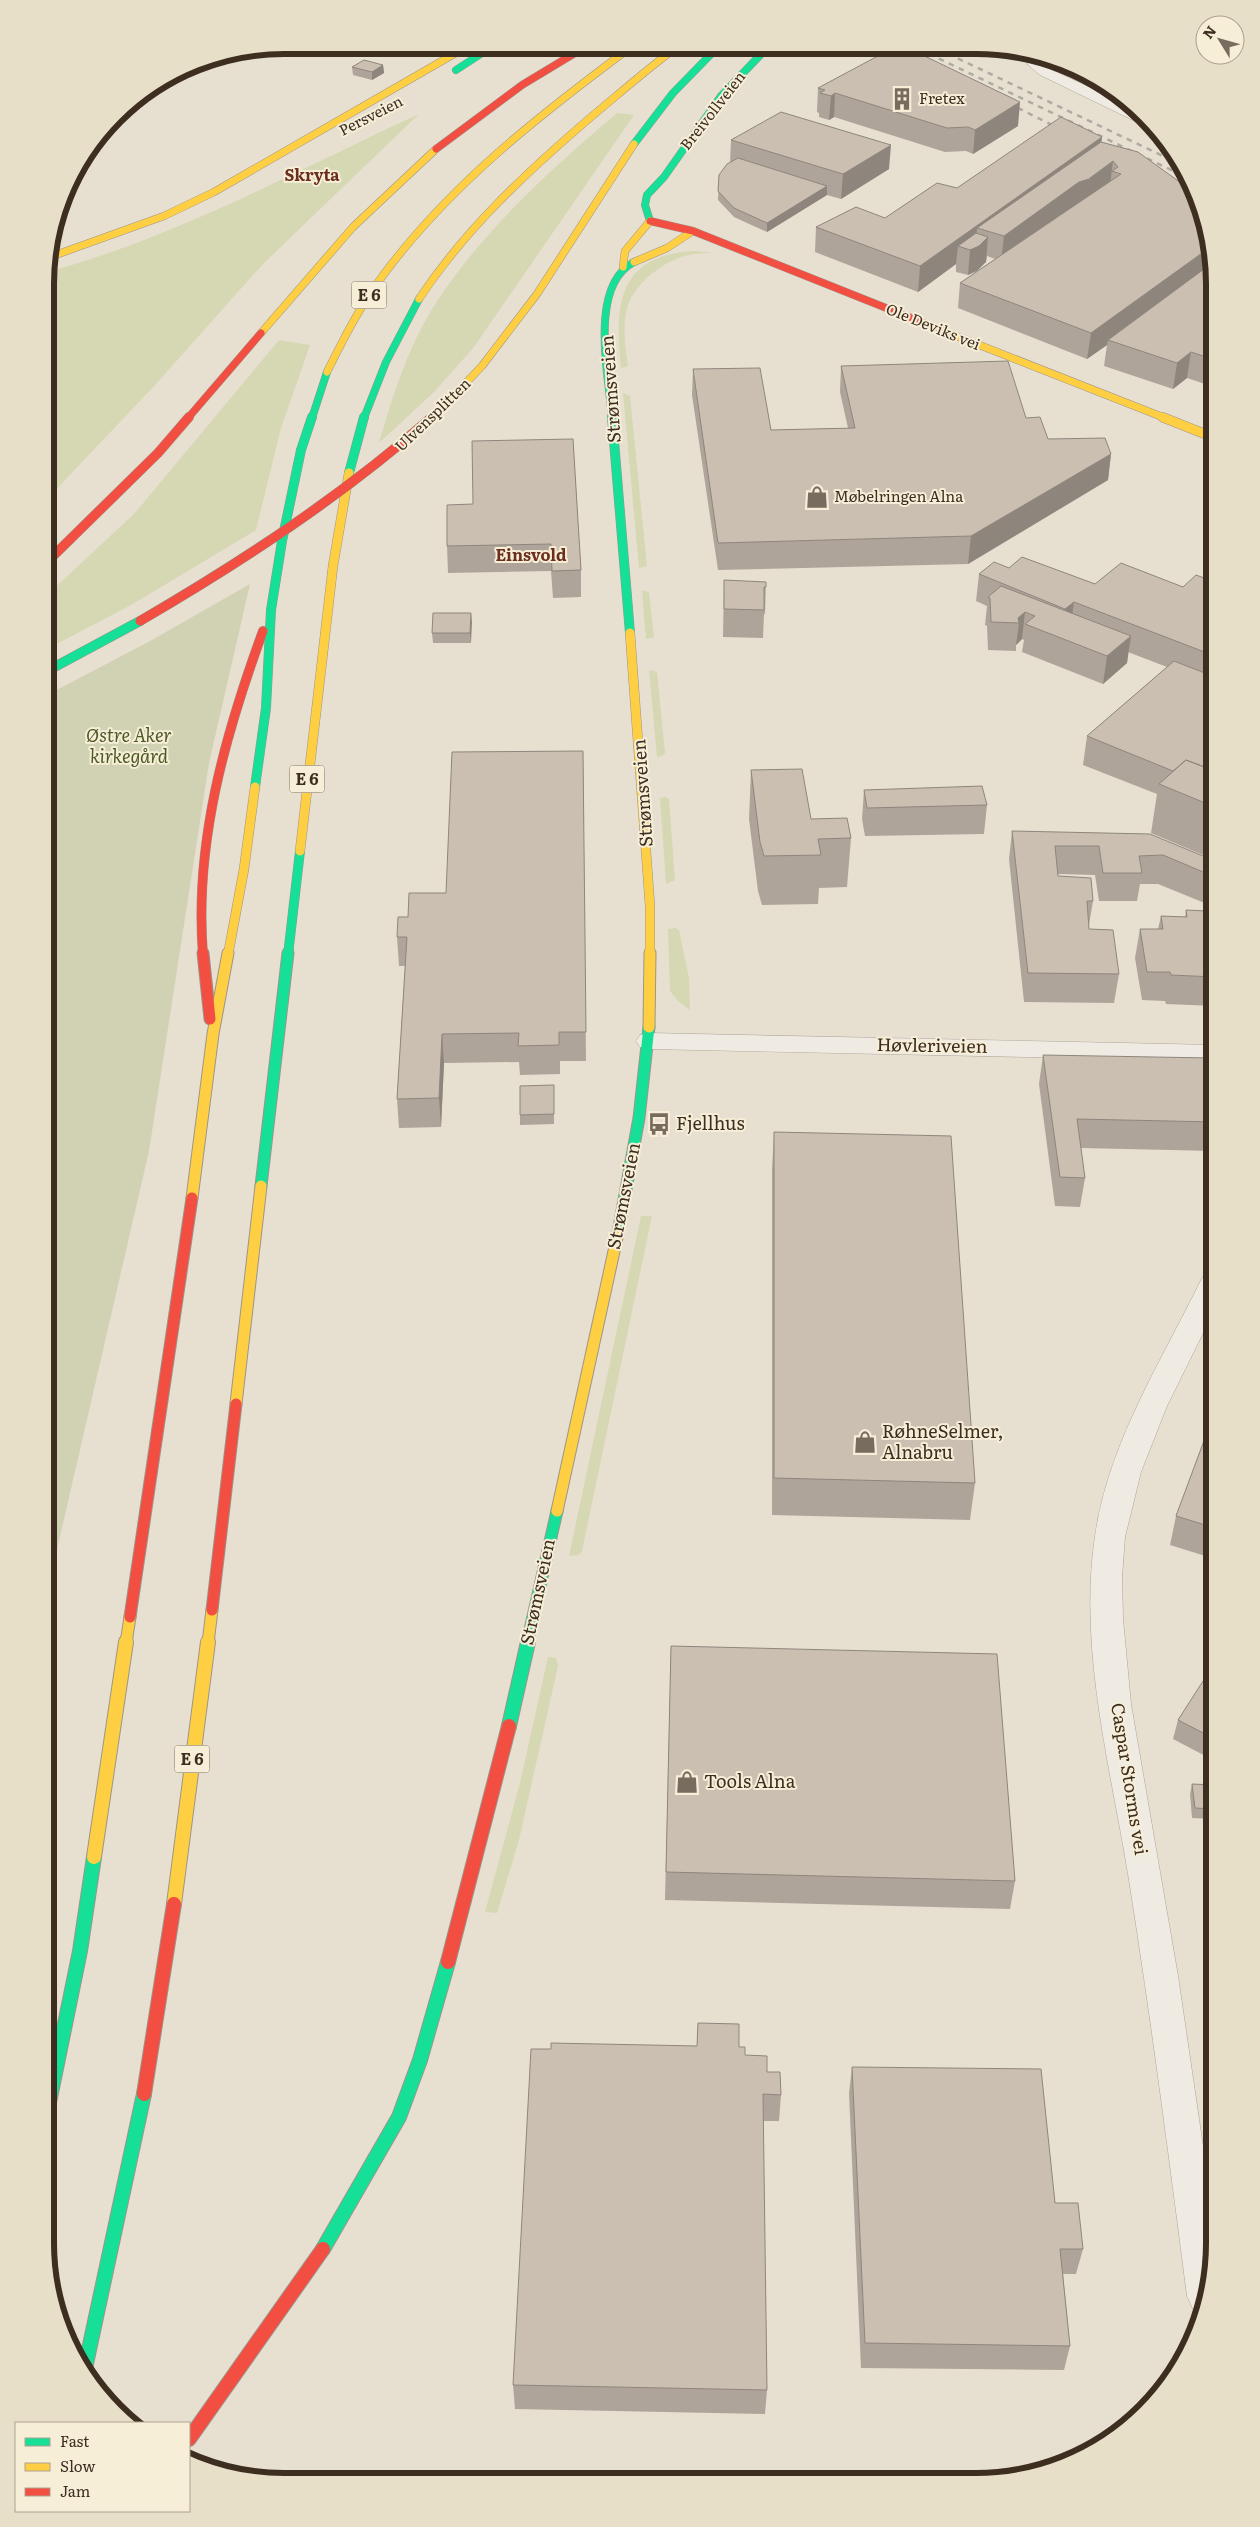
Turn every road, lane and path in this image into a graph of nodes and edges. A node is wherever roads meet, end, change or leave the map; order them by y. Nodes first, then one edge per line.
1 (455, 54) edge
2 (481, 54) edge
3 (574, 54) edge
4 (622, 54) edge
5 (666, 54) edge
6 (711, 54) edge
7 (761, 54) edge
8 (1035, 62) edge
9 (444, 78) dead end
10 (1130, 113) edge
11 (360, 122) dead end
12 (244, 176) junction
13 (664, 177) junction
14 (667, 194) dead end
15 (676, 215) dead end
16 (650, 221) junction
17 (693, 231) junction
18 (56, 255) edge
19 (623, 267) junction
20 (1206, 434) edge
21 (54, 555) edge
22 (271, 612) junction
23 (54, 667) edge
24 (213, 1037) junction
25 (649, 1041) junction
26 (1206, 1053) edge
27 (1206, 1299) edge
28 (54, 2078) edge
29 (1203, 2278) edge
30 (87, 2361) edge
31 (190, 2438) edge

1 - 12 main road, Persveien
2 - 9 main road
3 - 21 main road
4 - 22 main road, E 6
5 - 30 main road, E 6
6 - 23 main road, Ulvensplitten, bridge
7 - 13 main road, Breivollveien
8 - 10 street
11 - 12 main road, Persveien
12 - 18 main road, Persveien
13 - 14 main road
13 - 16 main road, Breivollveien
15 - 17 main road
16 - 17 main road, Ole Deviks vei
16 - 19 main road, Strømsveien
17 - 19 main road
17 - 20 main road, Ole Deviks vei
19 - 25 main road, Strømsveien
22 - 24 main road, E 6
22 - 24 main road, E 6
24 - 28 main road, E 6
25 - 26 street, Høvleriveien
25 - 31 main road, Strømsveien
27 - 29 street, Caspar Storms vei

